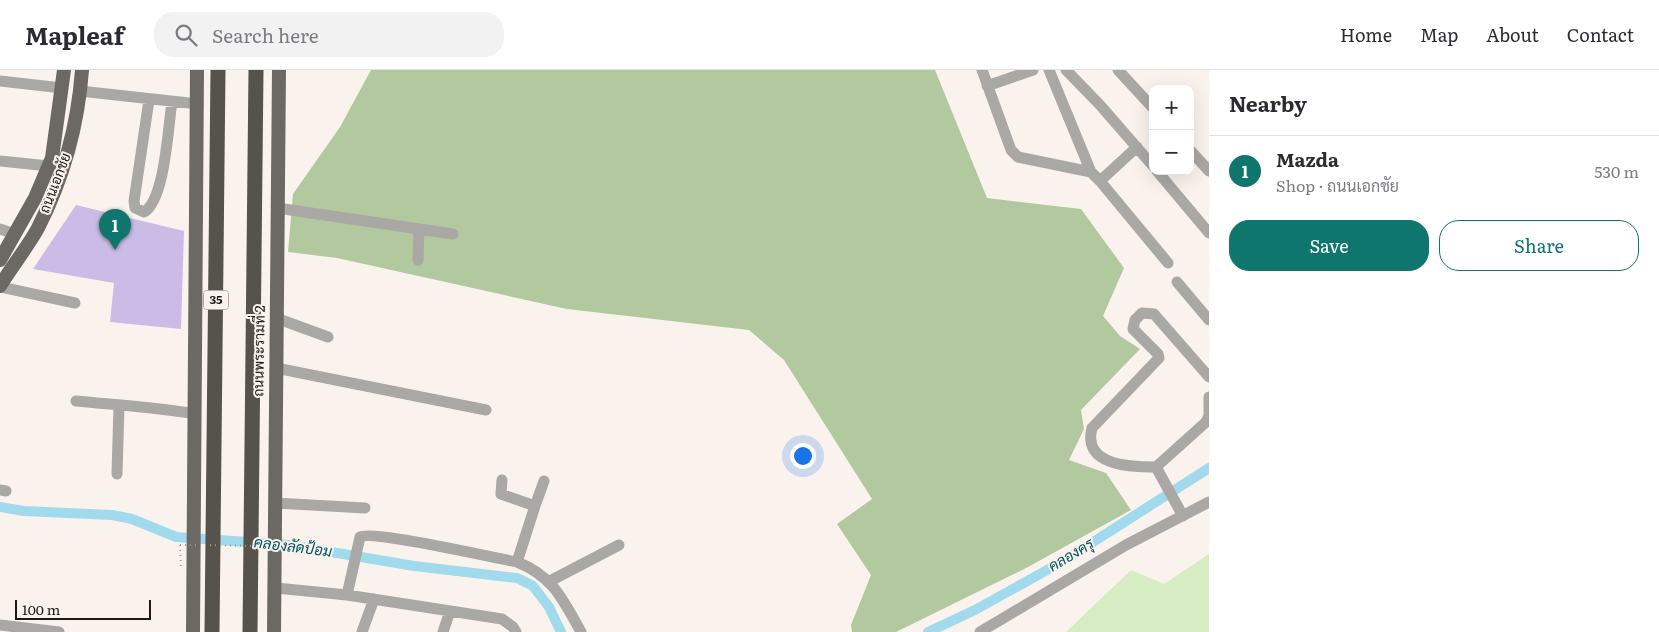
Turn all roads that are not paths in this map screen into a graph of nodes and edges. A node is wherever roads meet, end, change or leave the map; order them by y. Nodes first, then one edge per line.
1 (64, 70) edge
2 (82, 70) edge
3 (197, 70) edge
4 (218, 70) edge
5 (256, 70) edge
6 (279, 70) edge
7 (982, 70) edge
8 (1033, 70) edge
9 (1048, 70) edge
10 (1066, 70) edge
11 (1118, 70) edge
12 (0, 81) edge
13 (987, 86) junction
14 (62, 88) junction
15 (80, 91) junction
16 (149, 100) junction
17 (172, 102) junction
18 (198, 104) junction
19 (1149, 104) edge
20 (1136, 147) junction
21 (1194, 154) edge
22 (0, 161) edge
23 (1149, 162) edge
24 (49, 166) junction
25 (1209, 171) edge
26 (1091, 172) junction
27 (1160, 175) edge
28 (1100, 181) junction
29 (277, 208) junction
30 (0, 229) edge
31 (419, 230) junction
32 (1209, 233) edge
33 (15, 234) junction
34 (453, 234) dead end
35 (0, 260) edge
36 (418, 260) dead end
37 (1168, 263) dead end
38 (1177, 282) dead end
39 (0, 286) edge
40 (75, 304) dead end
41 (276, 318) junction
42 (1209, 320) edge
43 (328, 336) dead end
44 (276, 368) junction
45 (1209, 377) edge
46 (1209, 397) edge
47 (76, 401) dead end
48 (119, 406) junction
49 (486, 410) dead end
50 (195, 414) junction
51 (1209, 416) edge
52 (1156, 466) junction
53 (117, 474) dead end
54 (502, 480) dead end
55 (544, 481) dead end
56 (1209, 502) edge
57 (275, 503) junction
58 (535, 506) junction
59 (365, 508) dead end
60 (1183, 516) junction
61 (619, 545) dead end
62 (517, 562) junction
63 (550, 581) junction
64 (276, 588) junction
65 (347, 595) junction
66 (374, 599) junction
67 (450, 611) junction
68 (0, 625) edge
69 (59, 632) edge
70 (194, 632) edge
71 (211, 632) edge
72 (250, 632) edge
73 (274, 632) edge
74 (362, 632) edge
75 (443, 632) edge
76 (516, 632) edge
77 (581, 632) edge
78 (980, 632) edge

1 - 14 main road, ถนนเอกชัย
2 - 15 main road, ถนนเอกชัย
3 - 18 main road, 35
4 - 71 highway, 35
5 - 72 highway, ถนนพระรามที่ 2
6 - 29 main road, ถนนพระรามที่ 2
7 - 13 street
8 - 13 street
9 - 26 street
10 - 20 street
11 - 19 street
12 - 14 street
13 - 26 street
14 - 24 main road, ถนนเอกชัย
15 - 16 street
15 - 39 main road, ถนนเอกชัย
16 - 17 street
16 - 17 street
17 - 18 street
18 - 50 main road, 35
20 - 23 street
20 - 28 street
21 - 25 street
22 - 24 street
24 - 33 main road, ถนนเอกชัย
26 - 28 street
27 - 32 street
28 - 37 street
29 - 31 street
29 - 41 main road, ถนนพระรามที่ 2
30 - 33 street
31 - 34 street
31 - 36 street
33 - 35 main road, ถนนเอกชัย
38 - 42 street
39 - 40 street
41 - 43 street
41 - 44 main road, ถนนพระรามที่ 2
44 - 49 street
44 - 57 main road, ถนนพระรามที่ 2
45 - 52 street
46 - 51 street
47 - 48 street
48 - 50 street
48 - 53 street
50 - 70 main road, 35
51 - 52 street
52 - 60 street
54 - 58 street
55 - 58 street
56 - 60 street
57 - 59 street
57 - 64 main road, ถนนพระรามที่ 2
58 - 62 street
60 - 78 street
61 - 63 street
62 - 63 street
62 - 65 street
63 - 77 street
64 - 65 street
64 - 73 main road, ถนนพระรามที่ 2
65 - 66 street
66 - 67 street
66 - 74 street
67 - 75 street
67 - 76 street
68 - 69 street

